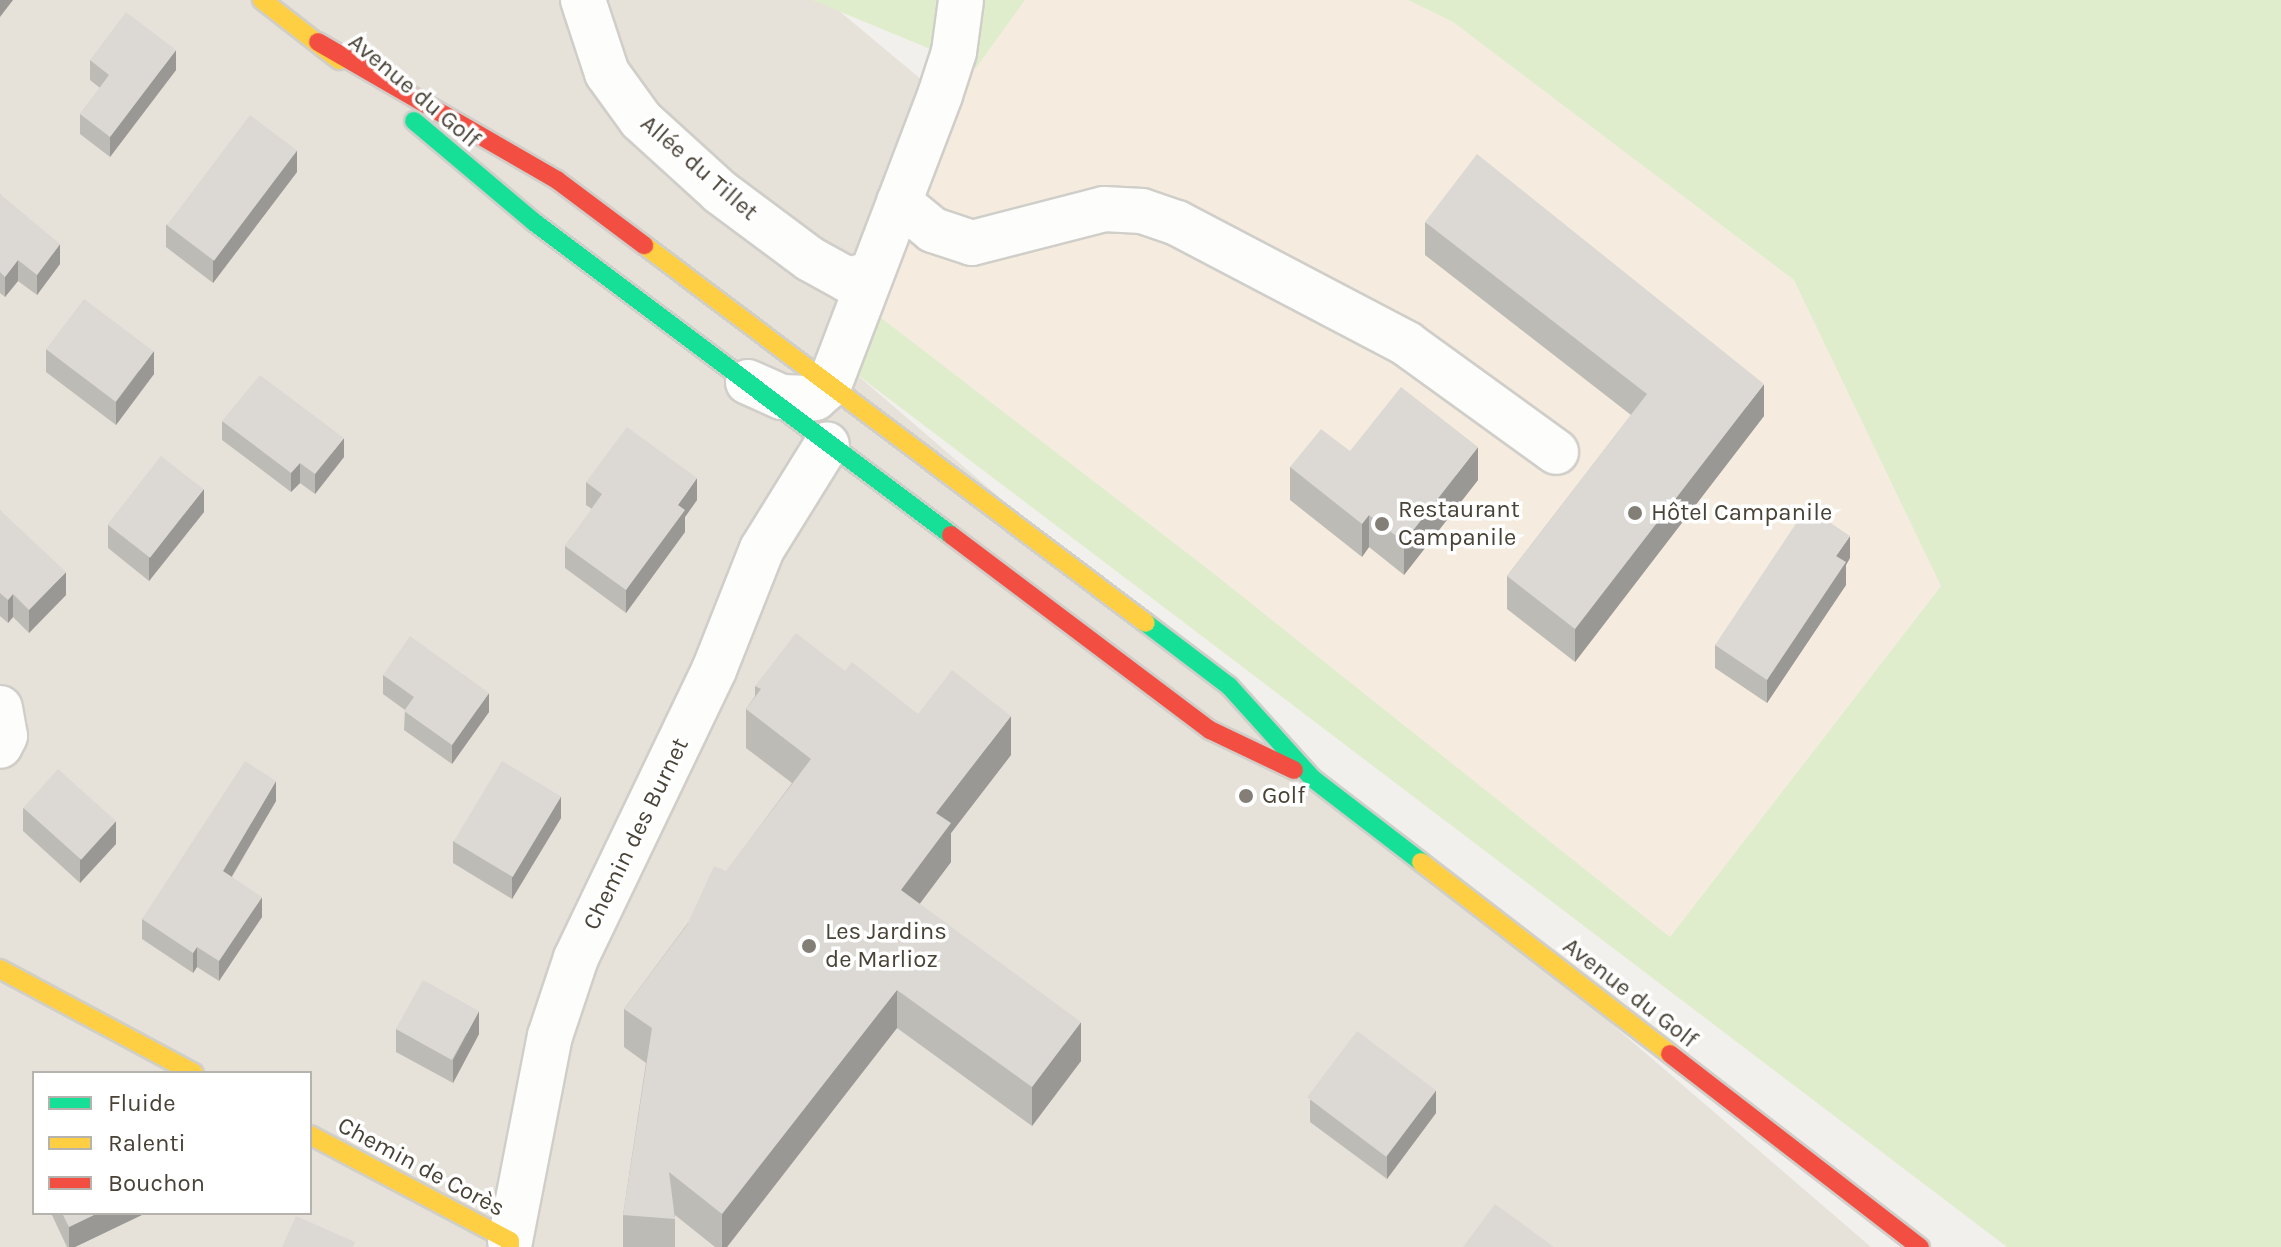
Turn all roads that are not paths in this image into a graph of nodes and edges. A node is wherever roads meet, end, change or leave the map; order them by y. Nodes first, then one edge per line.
1 (262, 0) edge
2 (583, 0) edge
3 (961, 0) edge
4 (318, 42) junction
5 (899, 202) junction
6 (870, 274) junction
7 (743, 380) junction
8 (829, 386) junction
9 (827, 444) junction
10 (1556, 452) dead end
11 (0, 708) edge
12 (0, 746) edge
13 (1312, 778) junction
14 (0, 969) edge
15 (190, 1071) edge
16 (312, 1136) edge
17 (510, 1244) edge
18 (1920, 1247) edge

1 - 4 main road, Avenue du Golf
2 - 6 street, Allée du Tillet
3 - 5 street
4 - 7 main road, Avenue du Golf
4 - 8 main road
5 - 6 street
5 - 10 street
6 - 8 street
7 - 8 street
7 - 9 main road, Avenue du Golf
8 - 13 main road
9 - 13 main road, Avenue du Golf
9 - 17 street, Chemin des Burnet
11 - 12 street
13 - 18 main road, Avenue du Golf
14 - 15 main road
16 - 17 main road, Chemin de Corès

